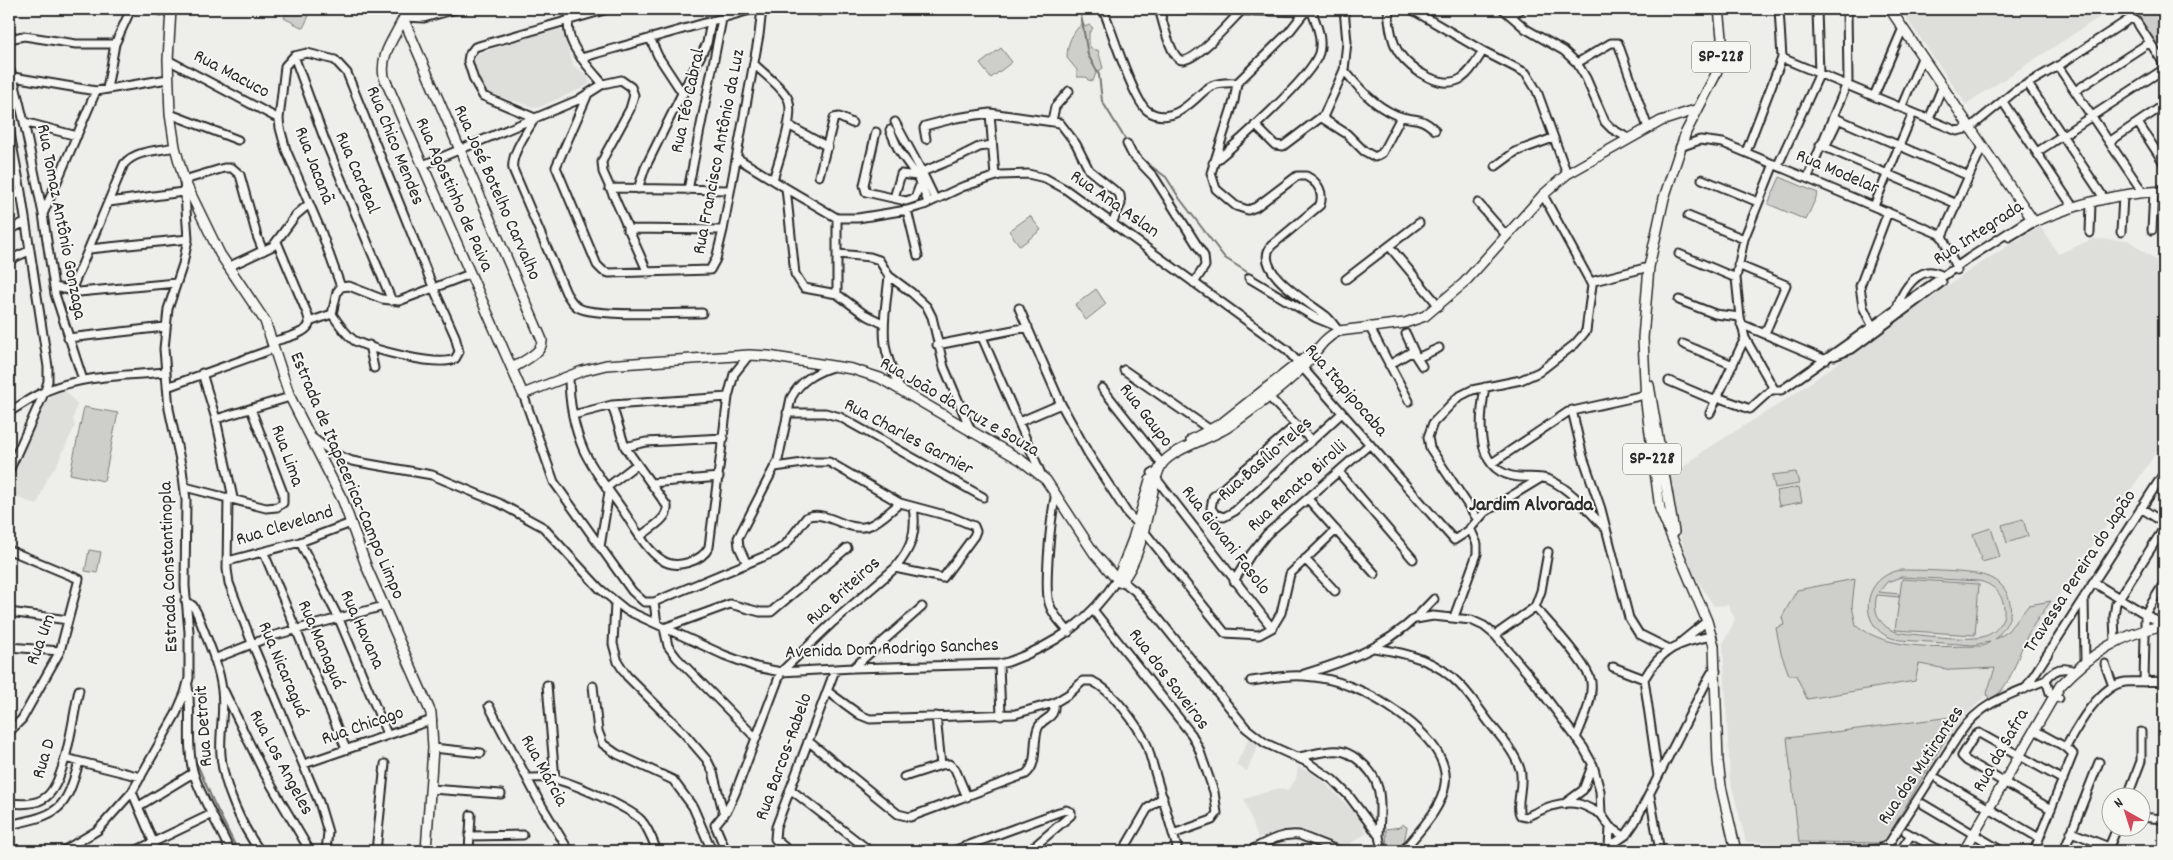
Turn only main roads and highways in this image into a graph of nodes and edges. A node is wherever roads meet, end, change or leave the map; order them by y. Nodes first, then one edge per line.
1 (156, 9) edge
2 (1719, 9) edge
3 (1890, 9) edge
4 (171, 10) edge
5 (405, 15) edge
6 (1698, 109) junction
7 (1677, 115) junction
8 (1686, 132) junction
9 (2164, 185) edge
10 (2140, 190) junction
11 (2164, 192) edge
12 (2033, 220) junction
13 (513, 368) junction
14 (523, 394) joint
15 (1120, 579) joint
16 (2164, 627) edge
17 (2145, 632) junction
18 (2056, 697) junction
19 (2020, 757) junction
20 (1976, 836) junction
21 (426, 851) edge
22 (1736, 851) edge
23 (1964, 851) edge
24 (1970, 851) edge

1 - 4 main road
2 - 6 main road, SP-228
3 - 12 main road
4 - 21 main road, Estrada de Itapecerica-Campo Limpo
5 - 13 main road, Rua Agostinho de Paiva
5 - 13 main road, Rua José Botelho Carvalho
6 - 7 main road
6 - 8 main road, SP-228
7 - 8 main road
7 - 15 main road, Avenida Dom Rodrigo Sanches
8 - 22 main road, SP-228
9 - 10 main road, Rua Integrada
10 - 11 main road, Rua Integrada
10 - 12 main road, Rua Integrada
10 - 12 main road, Rua Integrada
13 - 14 main road, Rua Agostinho de Paiva
14 - 15 main road, Rua João da Cruz e Souza
16 - 17 main road
17 - 18 main road
17 - 18 main road, Rua da Safra
18 - 19 main road, Rua da Safra
18 - 19 main road, Rua da Safra
19 - 20 main road, Rua da Safra
20 - 23 main road, Rua da Safra
20 - 24 main road, Rua da Safra

